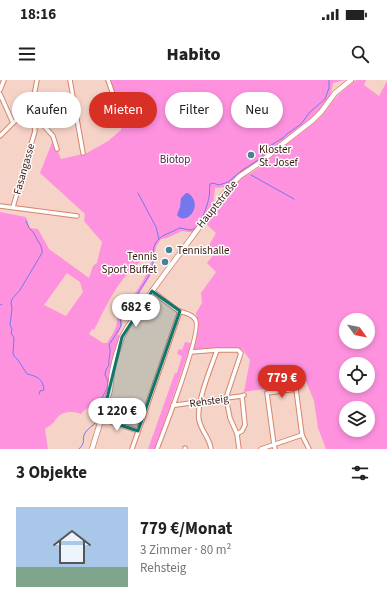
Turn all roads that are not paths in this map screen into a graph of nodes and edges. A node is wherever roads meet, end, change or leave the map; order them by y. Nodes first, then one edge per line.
1 (4, 80) edge
2 (37, 80) edge
3 (70, 80) edge
4 (108, 80) edge
5 (351, 80) edge
6 (0, 90) edge
7 (35, 92) edge
8 (112, 92) edge
9 (0, 94) edge
10 (12, 121) edge
11 (12, 124) edge
12 (35, 128) edge
13 (46, 128) edge
14 (0, 136) edge
15 (57, 149) dead end
16 (83, 152) dead end
17 (0, 206) edge
18 (13, 207) junction
19 (77, 216) dead end
20 (152, 291) junction
21 (180, 311) junction
22 (217, 350) junction
23 (191, 352) junction
24 (226, 398) junction
25 (200, 402) junction
26 (173, 405) junction
27 (102, 419) junction
28 (138, 431) junction
29 (237, 434) junction
30 (302, 435) junction
31 (274, 447) edge
32 (92, 449) edge
33 (132, 449) edge
34 (157, 449) edge
35 (211, 449) edge
36 (239, 449) edge
37 (261, 449) edge
38 (309, 449) edge

1 - 6 street
2 - 7 street
3 - 16 street
4 - 8 street
5 - 20 main road, Hauptstraße
9 - 10 street
11 - 14 street
12 - 18 street, Fasangasse
13 - 15 street
17 - 18 street
18 - 19 street
20 - 21 street
20 - 27 main road, Hauptstraße
21 - 23 street
21 - 28 street
22 - 23 street
22 - 24 street
22 - 25 street
23 - 26 street
24 - 25 street, Rehsteig
24 - 29 street
24 - 29 street, Rehsteig
25 - 26 street, Rehsteig
25 - 35 street
26 - 34 street
27 - 28 street
27 - 32 main road, Hauptstraße
28 - 33 street
29 - 36 street
30 - 31 street
30 - 31 street
30 - 38 street
31 - 37 street

